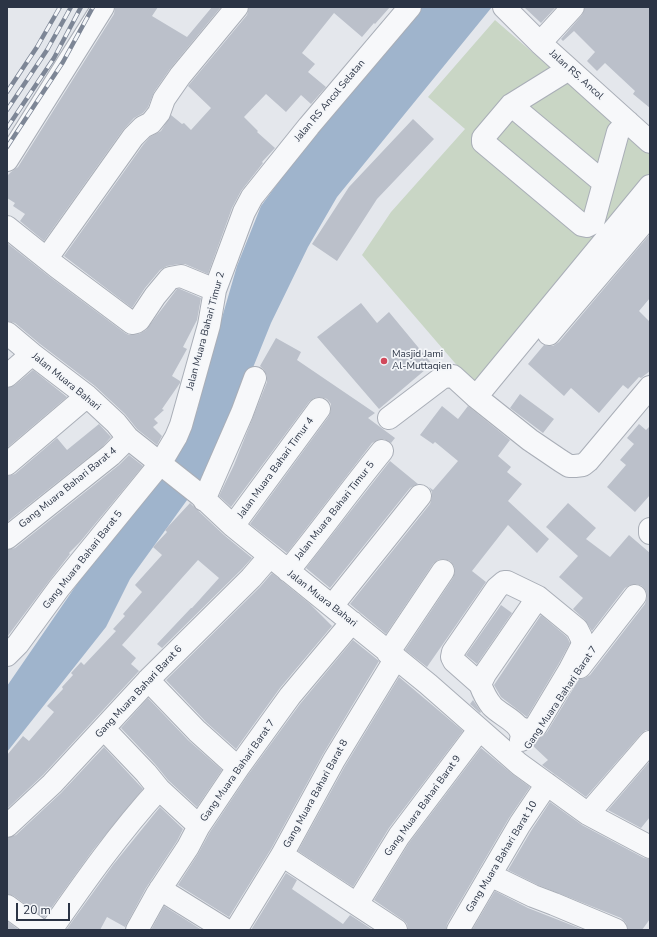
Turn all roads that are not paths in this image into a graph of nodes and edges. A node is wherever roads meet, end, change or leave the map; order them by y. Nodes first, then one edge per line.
1 (103, 7) edge
2 (237, 7) edge
3 (410, 7) edge
4 (504, 7) edge
5 (573, 7) edge
6 (540, 43) junction
7 (568, 69) junction
8 (511, 105) junction
9 (628, 122) junction
10 (650, 142) edge
11 (7, 160) edge
12 (603, 182) junction
13 (650, 186) edge
14 (252, 197) joint
15 (650, 215) edge
16 (7, 227) edge
17 (47, 258) junction
18 (215, 290) junction
19 (7, 334) edge
20 (549, 334) dead end
21 (32, 354) junction
22 (7, 376) edge
23 (255, 378) dead end
24 (87, 396) junction
25 (647, 396) edge
26 (476, 397) junction
27 (319, 409) dead end
28 (389, 418) dead end
29 (128, 438) junction
30 (382, 451) dead end
31 (7, 464) edge
32 (161, 465) junction
33 (420, 496) dead end
34 (202, 498) junction
35 (233, 526) junction
36 (650, 529) edge
37 (650, 533) edge
38 (7, 538) edge
39 (270, 556) junction
40 (288, 571) junction
41 (443, 571) dead end
42 (635, 596) dead end
43 (538, 597) junction
44 (332, 606) junction
45 (352, 622) junction
46 (7, 655) edge
47 (392, 656) junction
48 (148, 680) junction
49 (480, 684) junction
50 (519, 727) junction
51 (104, 729) junction
52 (479, 730) junction
53 (650, 742) edge
54 (514, 759) junction
55 (238, 768) junction
56 (547, 784) junction
57 (159, 789) junction
58 (588, 814) junction
59 (7, 826) edge
60 (199, 826) junction
61 (648, 842) edge
62 (282, 855) junction
63 (490, 875) junction
64 (160, 889) junction
65 (357, 904) junction
66 (7, 906) edge
67 (40, 930) edge
68 (51, 930) edge
69 (137, 930) edge
70 (226, 930) edge
71 (236, 930) edge
72 (396, 930) edge
73 (458, 930) edge
74 (616, 930) edge

1 - 11 street
2 - 17 street
3 - 14 street, Jalan RS Ancol Selatan
4 - 6 street, Jalan RS. Ancol
5 - 6 street
6 - 7 street, Jalan RS. Ancol
7 - 8 street
7 - 9 street, Jalan RS. Ancol
8 - 12 street
8 - 12 street
9 - 10 street, Jalan RS. Ancol
9 - 12 street
13 - 26 street
14 - 18 street, Jalan Muara Bahari Timur 2
15 - 20 street
16 - 17 street
17 - 18 street
18 - 32 street, Jalan Muara Bahari Timur 2
19 - 21 street, Jalan Muara Bahari
21 - 22 street
21 - 24 street, Jalan Muara Bahari
23 - 34 street
24 - 29 street, Jalan Muara Bahari
24 - 31 street
25 - 26 street
26 - 28 street
27 - 35 street, Jalan Muara Bahari Timur 4
29 - 32 street, Jalan Muara Bahari
29 - 38 street, Gang Muara Bahari Barat 4
30 - 40 street, Jalan Muara Bahari Timur 5
32 - 34 street, Jalan Muara Bahari
32 - 46 street, Gang Muara Bahari Barat 5
33 - 44 street
34 - 35 street, Jalan Muara Bahari
35 - 39 street, Jalan Muara Bahari
36 - 37 street
39 - 40 street, Jalan Muara Bahari
39 - 48 street, Gang Muara Bahari Barat 6
40 - 44 street, Jalan Muara Bahari
41 - 47 street, Gang Muara Bahari Barat 8
42 - 54 street, Gang Muara Bahari Barat 7
43 - 49 street
43 - 49 street
43 - 50 street
44 - 45 street, Jalan Muara Bahari
45 - 47 street, Jalan Muara Bahari
45 - 55 street, Gang Muara Bahari Barat 7
47 - 52 street, Jalan Muara Bahari
47 - 62 street, Gang Muara Bahari Barat 8
48 - 51 street, Gang Muara Bahari Barat 6
48 - 55 street
49 - 50 street
50 - 54 street
51 - 57 street
51 - 59 street, Gang Muara Bahari Barat 6
52 - 54 street, Jalan Muara Bahari
52 - 65 street, Gang Muara Bahari Barat 9
53 - 58 street
54 - 56 street, Jalan Muara Bahari
55 - 60 street, Gang Muara Bahari Barat 7
56 - 58 street, Jalan Muara Bahari
56 - 63 street, Gang Muara Bahari Barat 10
57 - 60 street
57 - 68 street
58 - 61 street, Jalan Muara Bahari
60 - 64 street, Gang Muara Bahari Barat 7
62 - 65 street
62 - 71 street, Gang Muara Bahari Barat 8
63 - 73 street, Gang Muara Bahari Barat 10
63 - 74 street
64 - 69 street, Gang Muara Bahari Barat 7
64 - 70 street
65 - 72 street
66 - 67 street

